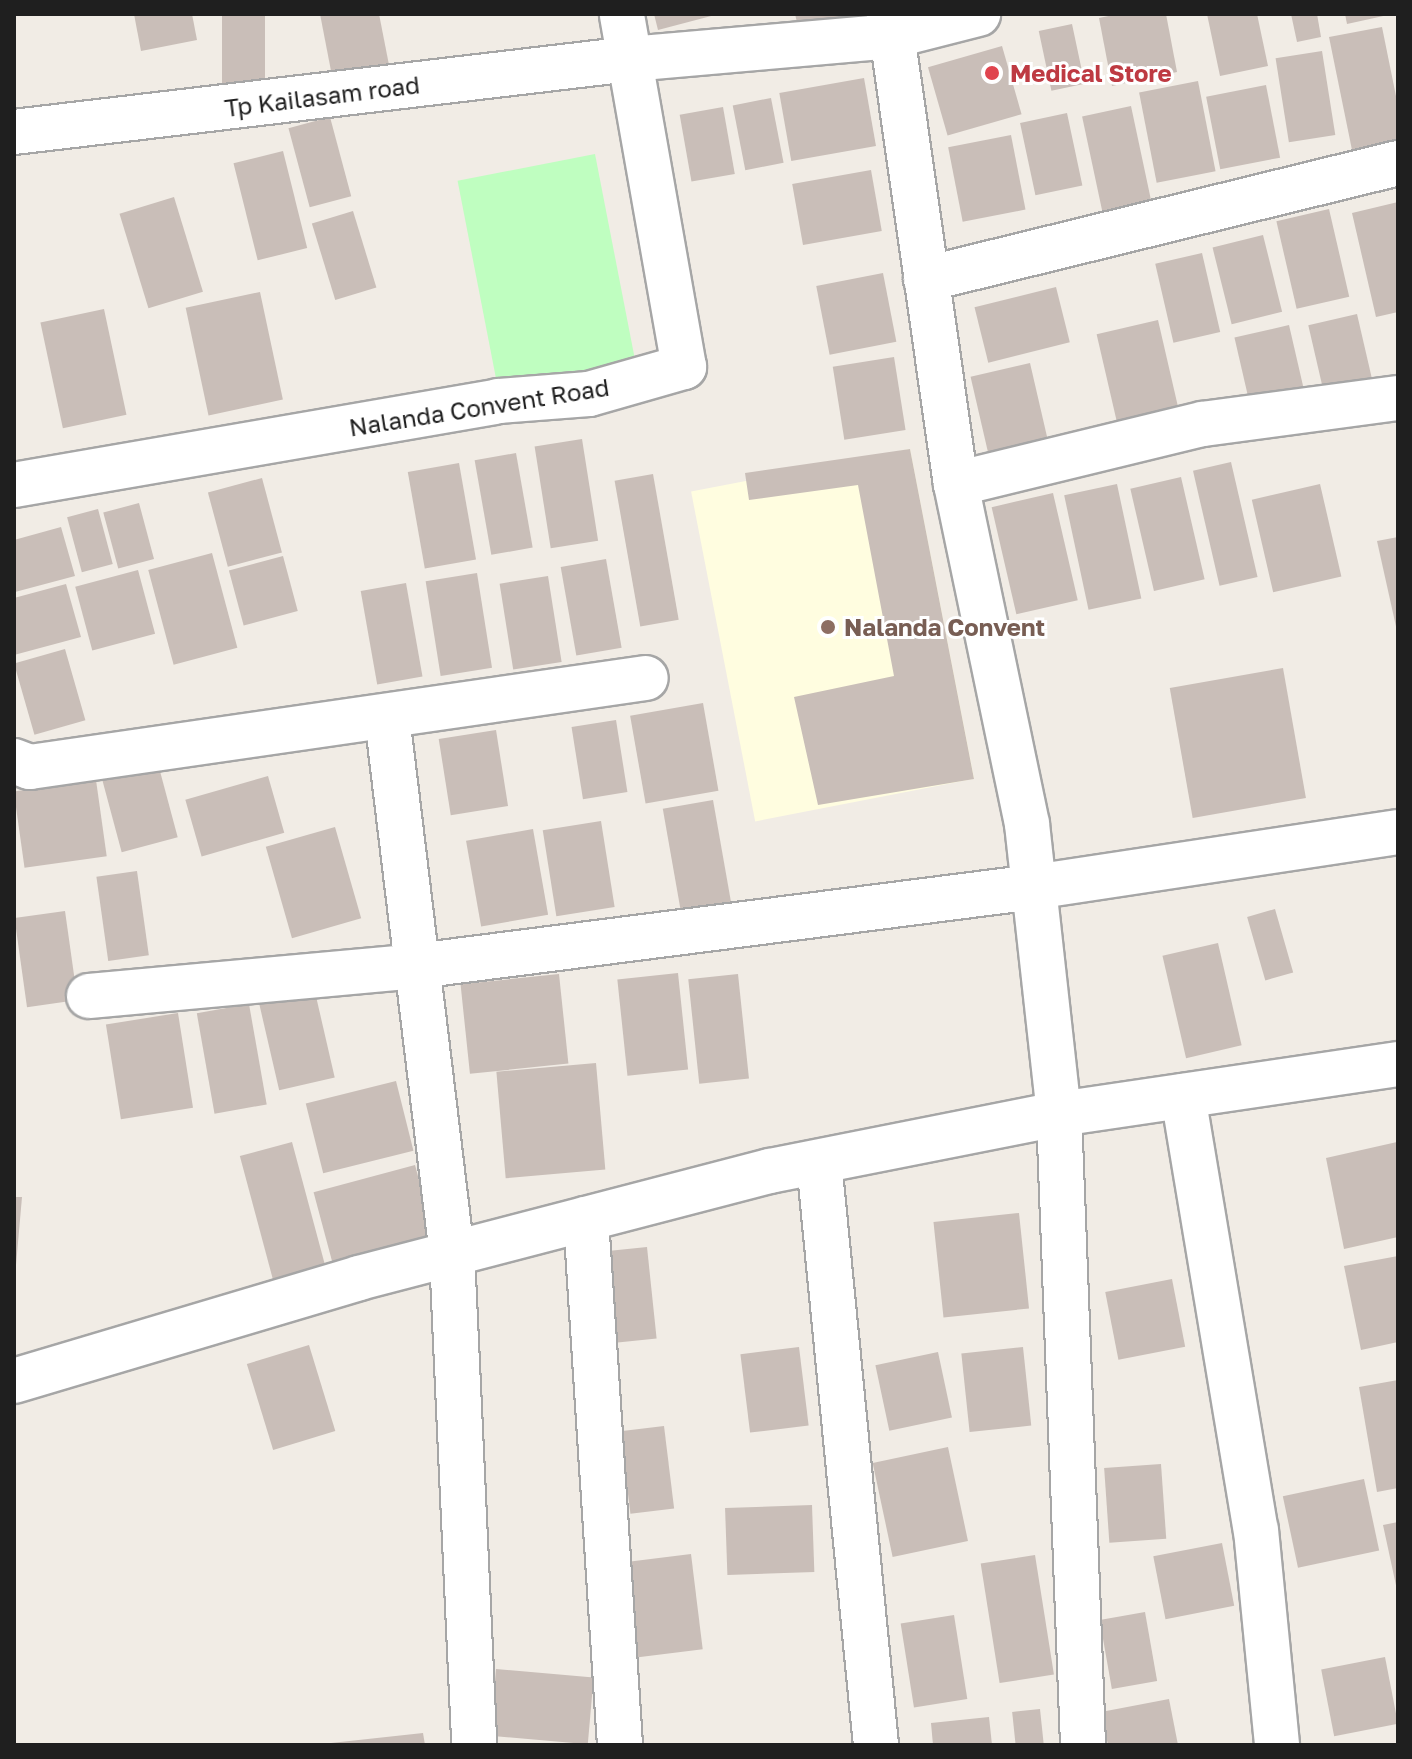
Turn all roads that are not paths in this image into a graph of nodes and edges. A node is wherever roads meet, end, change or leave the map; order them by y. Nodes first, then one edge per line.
1 (622, 14) edge
2 (978, 14) edge
3 (890, 25) edge
4 (630, 59) junction
5 (14, 132) edge
6 (1398, 163) edge
7 (926, 279) junction
8 (1398, 398) edge
9 (956, 484) junction
10 (14, 485) edge
11 (646, 678) dead end
12 (387, 717) junction
13 (14, 761) edge
14 (1398, 832) edge
15 (1034, 887) junction
16 (417, 966) junction
17 (89, 996) dead end
18 (1398, 1064) edge
19 (1183, 1096) junction
20 (1059, 1114) junction
21 (819, 1162) junction
22 (586, 1219) junction
23 (452, 1254) junction
24 (14, 1381) edge
25 (474, 1745) edge
26 (620, 1745) edge
27 (876, 1745) edge
28 (1083, 1745) edge
29 (1277, 1745) edge

1 - 4 street, Nalanda Convent Road
2 - 3 street, Tp Kailasam road
3 - 4 street, Tp Kailasam road
3 - 7 street
4 - 5 street, Tp Kailasam road
4 - 10 street, Nalanda Convent Road
6 - 7 street
7 - 9 street
8 - 9 street
9 - 15 street
11 - 12 street
12 - 13 street
12 - 16 street
14 - 15 street
15 - 16 street
15 - 20 street
16 - 17 street
16 - 23 street
18 - 19 street
19 - 20 street
19 - 29 street
20 - 21 street
20 - 28 street
21 - 22 street
21 - 27 street
22 - 23 street
22 - 26 street
23 - 24 street
23 - 25 street

